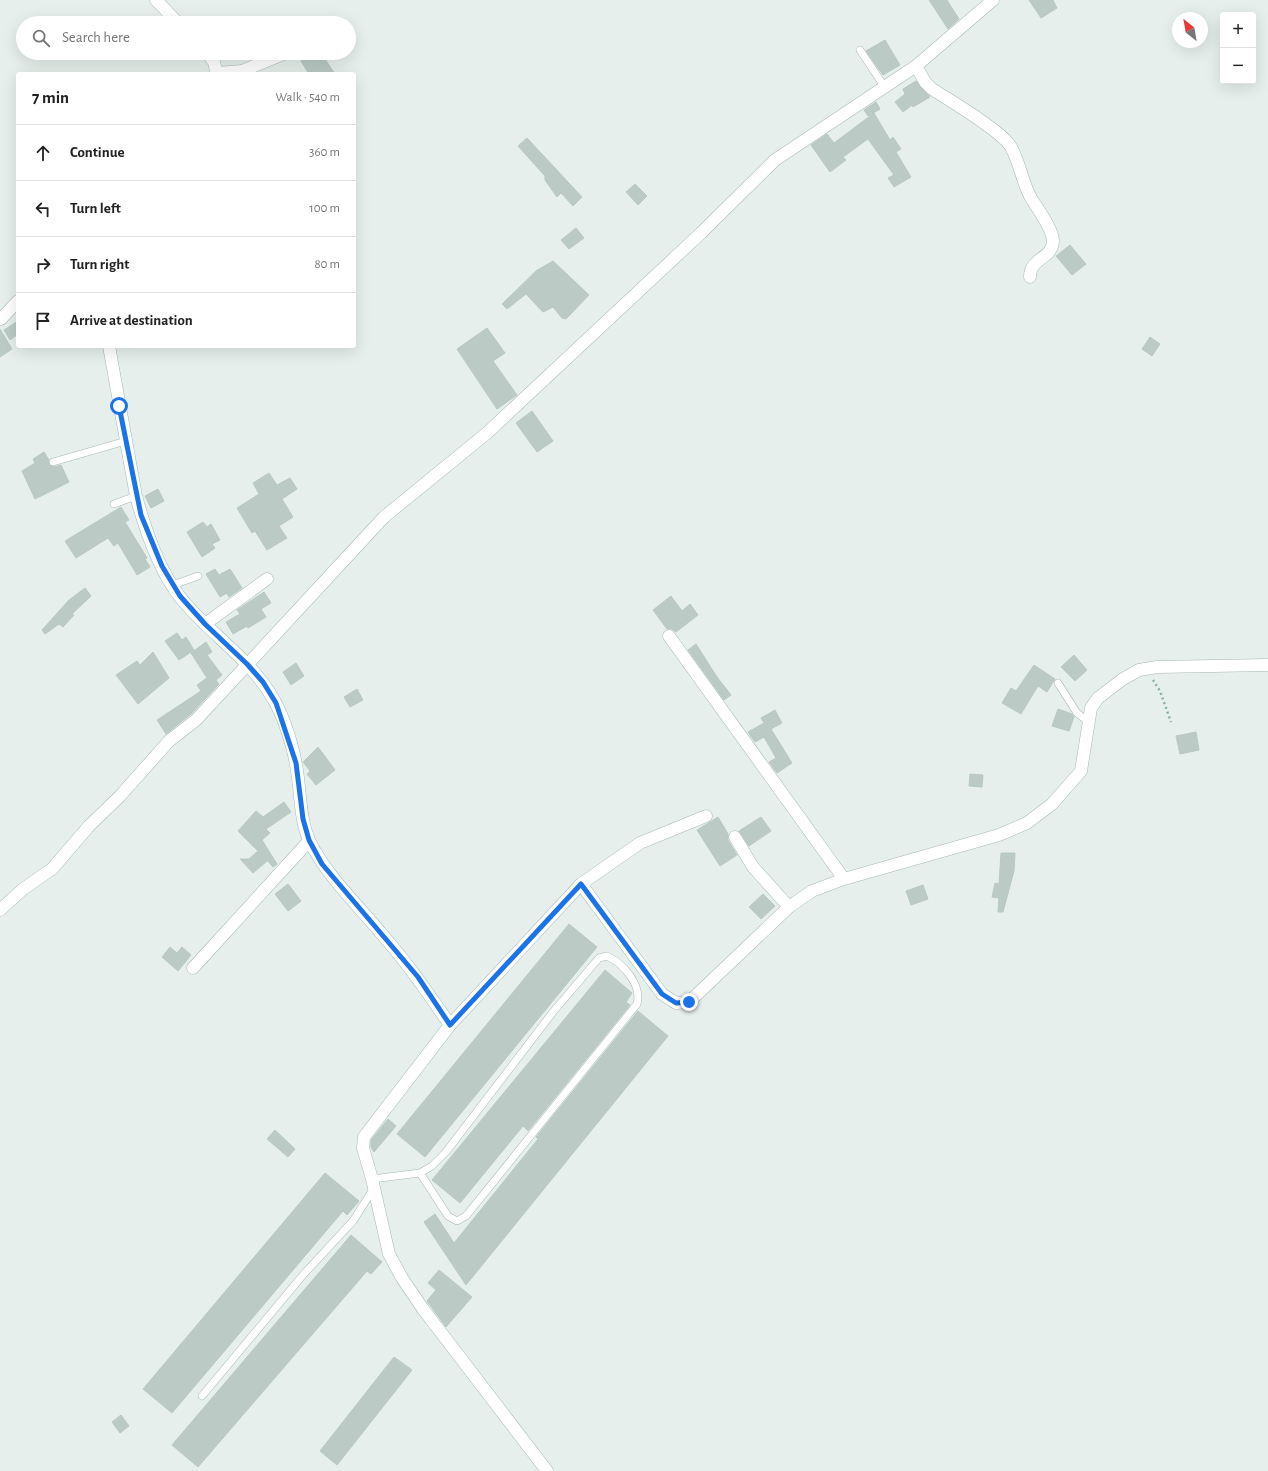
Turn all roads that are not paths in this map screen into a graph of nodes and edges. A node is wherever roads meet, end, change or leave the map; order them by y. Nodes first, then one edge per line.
1 (156, 0) edge
2 (993, 0) edge
3 (171, 16) edge
4 (860, 50) dead end
5 (212, 60) edge
6 (269, 60) edge
7 (916, 66) junction
8 (217, 72) edge
9 (230, 72) edge
10 (884, 86) junction
11 (1030, 277) dead end
12 (16, 303) edge
13 (2, 320) dead end
14 (109, 348) edge
15 (126, 441) junction
16 (53, 462) dead end
17 (136, 496) junction
18 (114, 504) dead end
19 (198, 576) dead end
20 (267, 579) dead end
21 (173, 585) junction
22 (205, 624) junction
23 (669, 636) dead end
24 (247, 664) junction
25 (1268, 665) edge
26 (1058, 683) dead end
27 (1089, 722) junction
28 (706, 816) dead end
29 (735, 837) dead end
30 (309, 840) junction
31 (844, 879) junction
32 (581, 884) junction
33 (789, 907) junction
34 (0, 910) edge
35 (193, 968) dead end
36 (450, 1025) junction
37 (420, 1173) junction
38 (373, 1183) junction
39 (202, 1396) dead end
40 (546, 1471) edge

1 - 3 street
2 - 7 street
4 - 10 lane
5 - 8 street
6 - 9 street
7 - 10 street
7 - 11 street
10 - 24 street
12 - 13 street
14 - 15 street
15 - 16 lane
15 - 17 street
17 - 18 lane
17 - 21 street
19 - 21 lane
20 - 22 street
21 - 22 street
22 - 24 street
23 - 31 street
24 - 30 street
24 - 34 street
25 - 27 street
26 - 27 lane
27 - 31 street
28 - 32 street
29 - 33 street
30 - 35 street
30 - 36 street
31 - 33 street
32 - 33 street
32 - 36 street
36 - 38 street
37 - 37 lane
37 - 38 lane
38 - 39 lane
38 - 40 street

